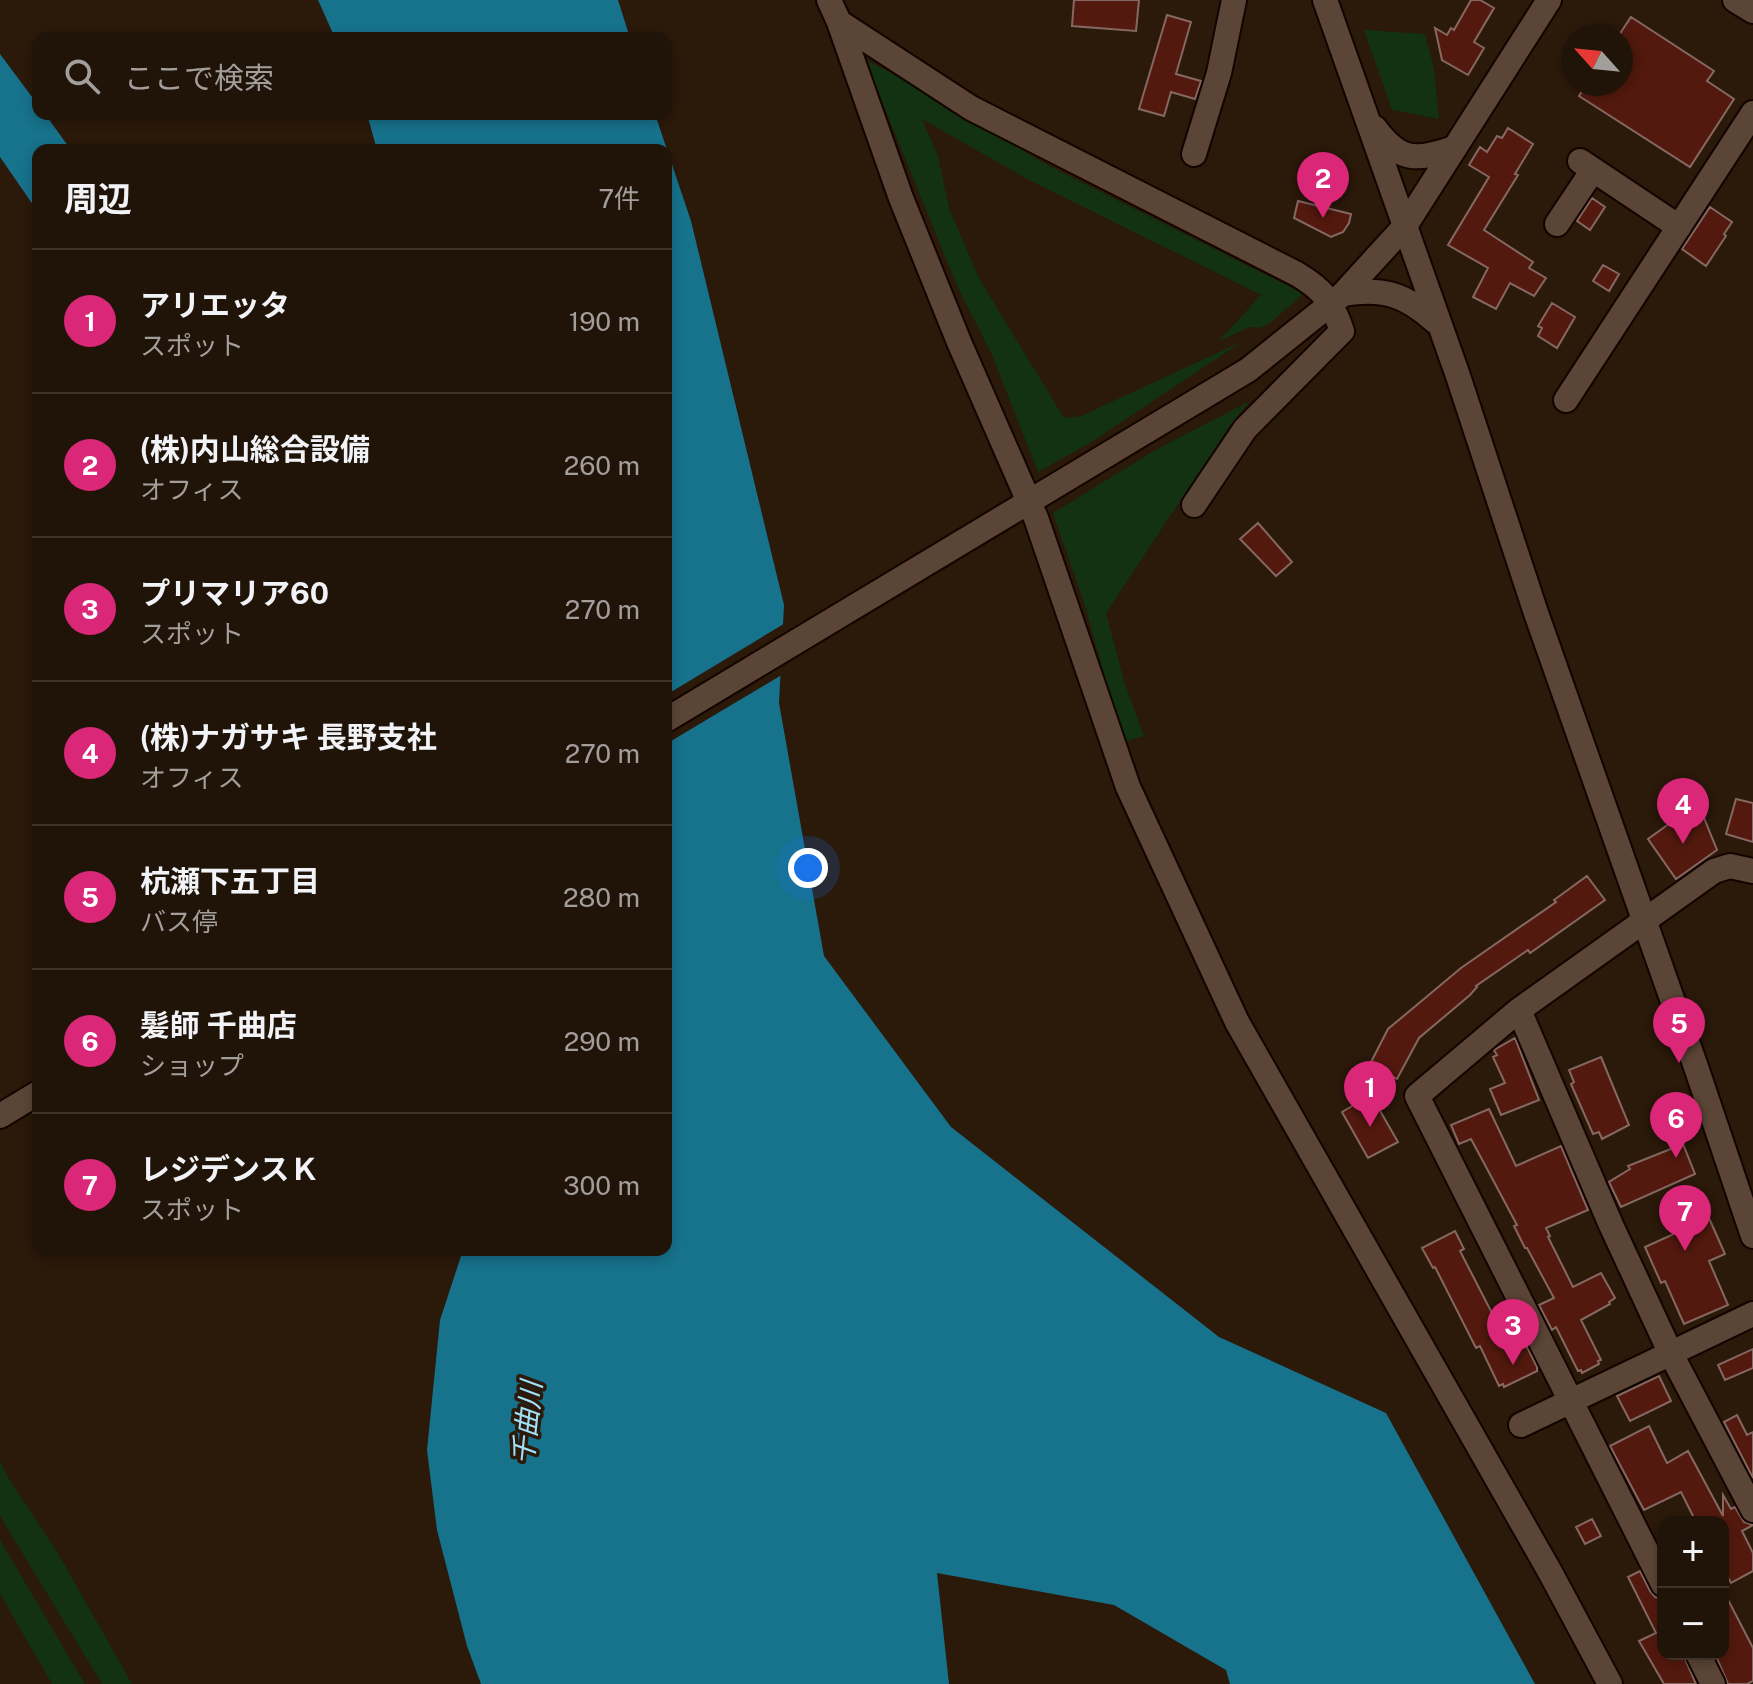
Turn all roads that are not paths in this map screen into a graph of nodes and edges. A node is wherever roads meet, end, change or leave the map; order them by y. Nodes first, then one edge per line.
1 (829, 0) edge
2 (1234, 0) edge
3 (1325, 0) edge
4 (1549, 0) edge
5 (1735, 0) edge
6 (1753, 11) edge
7 (839, 22) junction
8 (1753, 113) edge
9 (1366, 116) junction
10 (1454, 148) junction
11 (1194, 154) dead end
12 (1557, 224) dead end
13 (1405, 226) junction
14 (1679, 227) junction
15 (1337, 298) junction
16 (1438, 324) junction
17 (1566, 400) dead end
18 (1194, 505) dead end
19 (1020, 510) junction
20 (672, 716) edge
21 (1753, 871) edge
22 (1645, 921) junction
23 (1519, 1010) junction
24 (32, 1097) edge
25 (0, 1116) edge
26 (1753, 1236) edge
27 (1753, 1314) edge
28 (1670, 1352) junction
29 (1571, 1400) junction
30 (1521, 1425) dead end
31 (1753, 1510) edge
32 (1657, 1572) edge
33 (1701, 1660) edge
34 (1610, 1684) edge
35 (1713, 1684) edge

1 - 7 street
2 - 11 street
3 - 9 street
4 - 10 street
5 - 6 street
7 - 15 street
7 - 19 street
8 - 14 street
9 - 10 street
9 - 13 street
10 - 13 street
12 - 14 street
13 - 15 street
13 - 16 street
14 - 17 street
15 - 16 street
15 - 18 street
15 - 19 street
16 - 22 street
19 - 20 street
19 - 34 street
21 - 22 street
22 - 23 street
22 - 26 street
23 - 28 street
23 - 29 street
24 - 25 street
27 - 28 street
28 - 29 street
28 - 31 street
29 - 30 street
29 - 32 street
33 - 35 street

